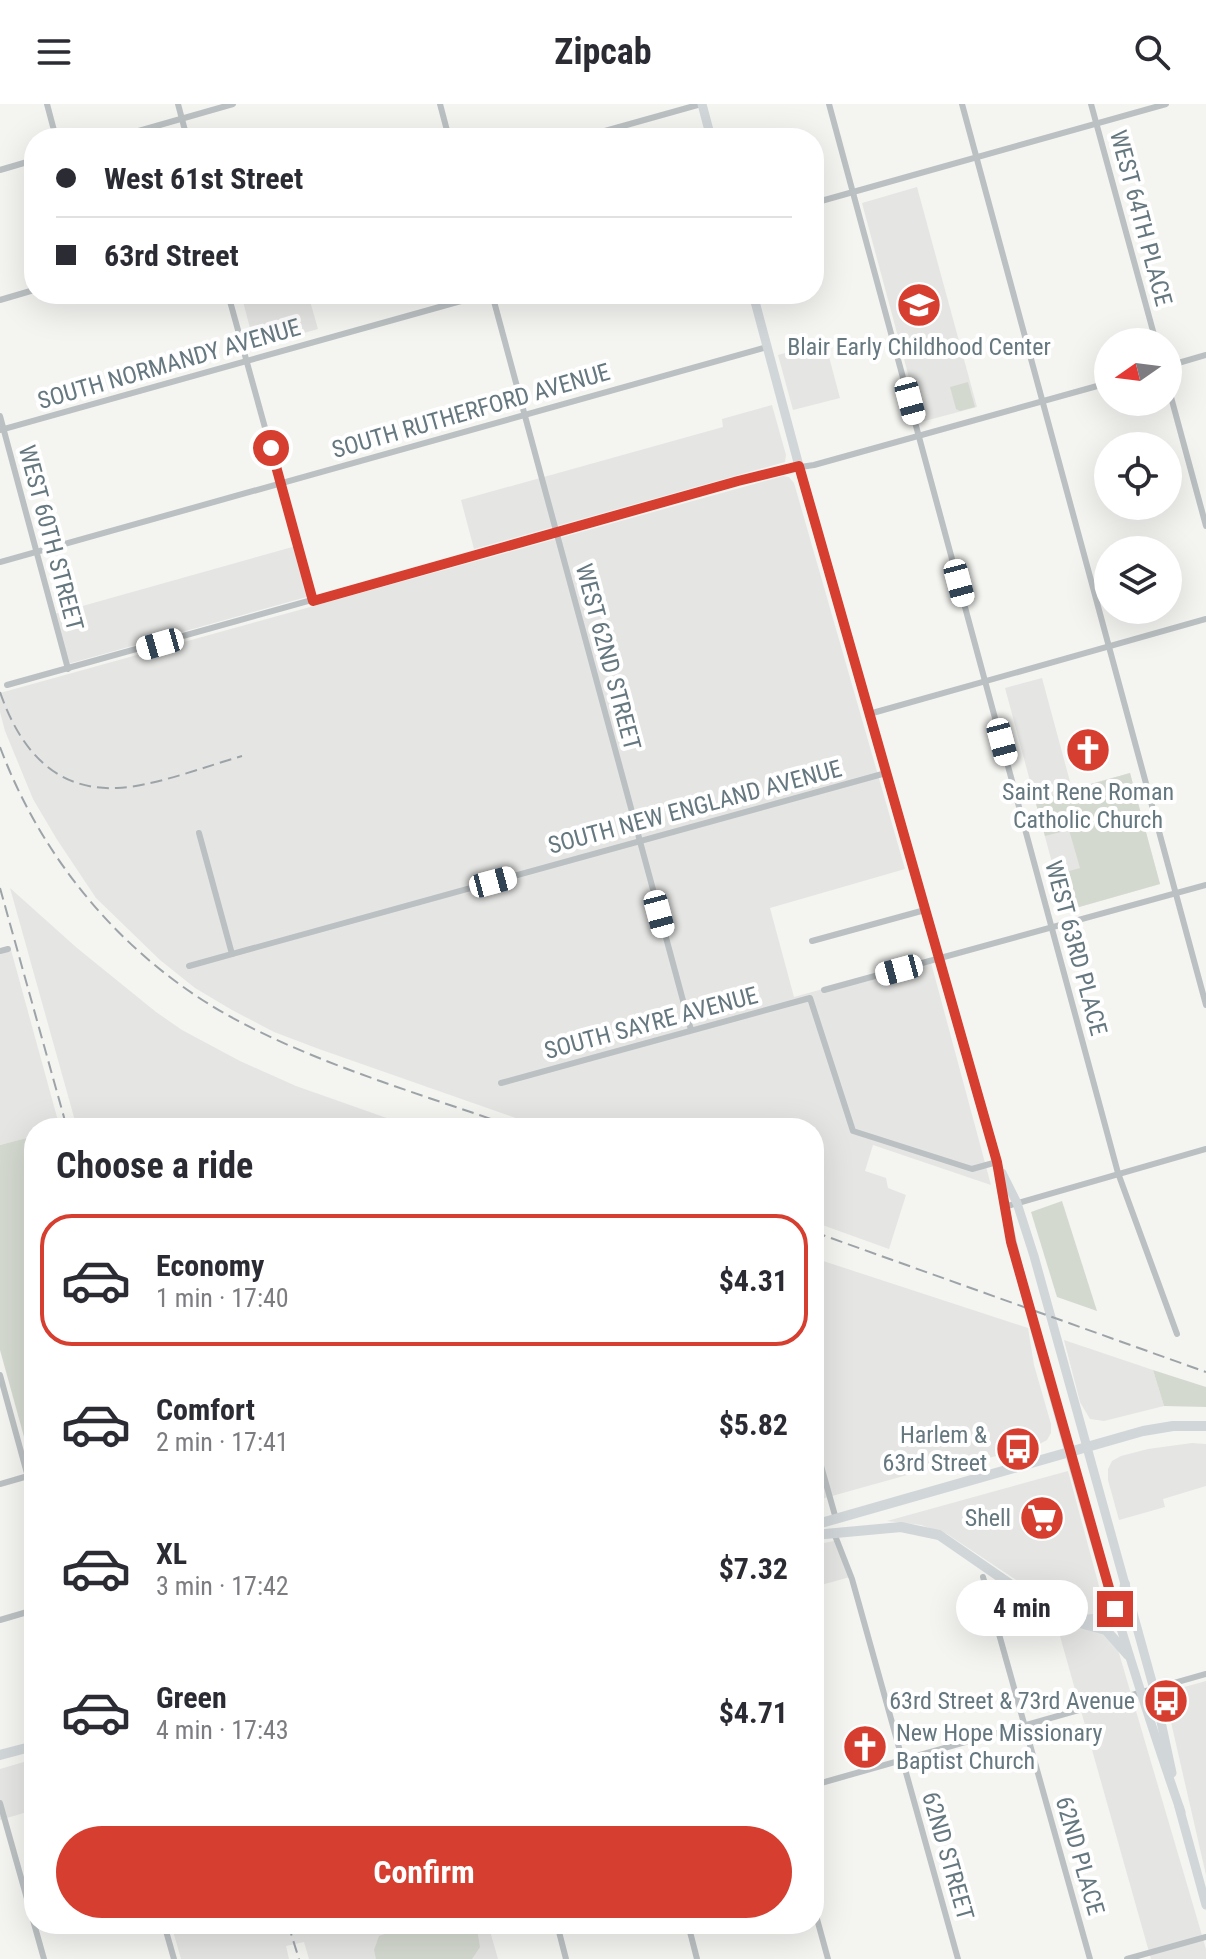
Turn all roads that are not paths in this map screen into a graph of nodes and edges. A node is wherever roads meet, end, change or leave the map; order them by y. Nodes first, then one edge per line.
1 (47, 104) edge
2 (178, 104) edge
3 (233, 104) edge
4 (440, 104) edge
5 (702, 104) edge
6 (829, 104) edge
7 (962, 104) edge
8 (1091, 104) edge
9 (1166, 104) edge
10 (181, 118) junction
11 (1097, 124) junction
12 (53, 128) edge
13 (148, 128) edge
14 (184, 128) edge
15 (446, 128) edge
16 (616, 128) edge
17 (708, 128) edge
18 (976, 157) junction
19 (24, 163) edge
20 (0, 170) edge
21 (853, 192) junction
22 (824, 200) edge
23 (24, 293) edge
24 (0, 300) edge
25 (231, 304) edge
26 (453, 304) edge
27 (492, 304) edge
28 (756, 304) edge
29 (1152, 328) edge
30 (767, 347) junction
31 (1206, 355) edge
32 (247, 361) junction
33 (1182, 362) edge
34 (1094, 387) edge
35 (1042, 401) junction
36 (524, 414) junction
37 (0, 416) edge
38 (1176, 416) edge
39 (2, 430) edge
40 (919, 435) junction
41 (799, 466) junction
42 (281, 484) junction
43 (1206, 526) edge
44 (556, 534) junction
45 (36, 551) junction
46 (0, 562) edge
47 (313, 601) junction
48 (1206, 619) edge
49 (1109, 647) junction
50 (68, 669) junction
51 (986, 681) junction
52 (7, 685) dead end
53 (869, 714) junction
54 (886, 773) junction
55 (199, 833) dead end
56 (639, 841) junction
57 (1206, 885) edge
58 (1176, 893) junction
59 (925, 910) junction
60 (1052, 927) junction
61 (812, 941) dead end
62 (232, 954) junction
63 (939, 959) junction
64 (189, 966) dead end
65 (824, 990) dead end
66 (1206, 1005) edge
67 (691, 1030) junction
68 (501, 1083) dead end
69 (1206, 1149) edge
70 (997, 1162) junction
71 (1118, 1173) junction
72 (1017, 1203) junction
73 (1004, 1207) junction
74 (1177, 1334) dead end
75 (0, 1375) edge
76 (1205, 1429) edge
77 (1087, 1448) junction
78 (1070, 1453) junction
79 (24, 1462) edge
80 (824, 1476) edge
81 (24, 1477) edge
82 (0, 1484) edge
83 (836, 1519) junction
84 (824, 1522) edge
85 (834, 1533) junction
86 (824, 1534) edge
87 (983, 1577) dead end
88 (1125, 1584) junction
89 (1115, 1609) junction
90 (24, 1613) edge
91 (0, 1620) edge
92 (1072, 1621) junction
93 (1128, 1655) junction
94 (1206, 1674) edge
95 (1154, 1689) junction
96 (1140, 1693) junction
97 (1025, 1725) junction
98 (24, 1749) edge
99 (0, 1755) edge
100 (902, 1760) junction
101 (824, 1782) edge
102 (0, 1803) edge
103 (1181, 1812) junction
104 (24, 1888) edge
105 (1206, 1905) edge
106 (37, 1934) edge
107 (167, 1934) edge
108 (560, 1934) edge
109 (691, 1934) edge
110 (821, 1934) edge
111 (1206, 1937) edge
112 (44, 1959) edge
113 (174, 1959) edge
114 (566, 1959) edge
115 (697, 1959) edge
116 (828, 1959) edge
117 (958, 1959) edge
118 (1090, 1959) edge
119 (1127, 1959) edge

1 - 12 street
2 - 10 street
3 - 10 street
4 - 15 street
5 - 16 street
5 - 17 main road
6 - 21 street, WEST 63RD PLACE
7 - 18 street
8 - 11 street, WEST 64TH PLACE
9 - 11 street
10 - 13 street
10 - 14 street
11 - 18 street
11 - 29 street, WEST 64TH PLACE
18 - 21 street
18 - 35 street
19 - 20 street
21 - 22 street
21 - 40 street, WEST 63RD PLACE
23 - 24 street
25 - 32 street
26 - 32 street, SOUTH NORMANDY AVENUE
27 - 36 street, WEST 62ND STREET
28 - 30 main road
30 - 36 street, SOUTH RUTHERFORD AVENUE
30 - 41 main road
31 - 33 street
32 - 39 street, SOUTH NORMANDY AVENUE
32 - 42 street
34 - 35 street
35 - 40 street
35 - 49 street
36 - 42 street, SOUTH RUTHERFORD AVENUE
36 - 44 street, WEST 62ND STREET
37 - 39 street, WEST 60TH STREET
38 - 43 street
39 - 45 street, WEST 60TH STREET
40 - 41 street
40 - 51 street, WEST 63RD PLACE
41 - 44 street
41 - 53 main road
42 - 45 street, SOUTH RUTHERFORD AVENUE
42 - 47 street
44 - 47 street
44 - 56 street, WEST 62ND STREET
45 - 46 street, SOUTH RUTHERFORD AVENUE
45 - 50 street, WEST 60TH STREET
47 - 50 street
48 - 49 street
49 - 51 street
49 - 58 street
50 - 52 street
51 - 53 street
51 - 60 street, WEST 63RD PLACE
53 - 54 main road
54 - 56 street, SOUTH NEW ENGLAND AVENUE
54 - 59 main road
55 - 62 street
56 - 62 street, SOUTH NEW ENGLAND AVENUE
56 - 67 street, WEST 62ND STREET
57 - 58 street
58 - 60 street
58 - 66 street
59 - 61 street
59 - 63 main road
60 - 63 street
60 - 71 street, WEST 63RD PLACE
62 - 64 street, SOUTH NEW ENGLAND AVENUE
63 - 65 street
63 - 70 main road
67 - 68 street, SOUTH SAYRE AVENUE
67 - 70 street, SOUTH SAYRE AVENUE
69 - 71 street
70 - 72 main road
70 - 73 main road
71 - 72 street
71 - 74 street, WEST 63RD PLACE
72 - 73 street
72 - 77 main road
73 - 78 main road
75 - 79 street
76 - 77 main road
77 - 78 main road
77 - 88 main road
78 - 83 main road
78 - 89 main road
80 - 83 street
81 - 82 street
83 - 84 main road
85 - 86 main road
85 - 92 main road
85 - 100 street, 62ND STREET
87 - 97 street, 62ND PLACE
88 - 89 main road
88 - 95 main road
89 - 92 main road
89 - 93 main road
90 - 91 street
92 - 93 main road
93 - 96 main road
94 - 95 street
95 - 96 street
95 - 103 main road
96 - 97 street
96 - 103 main road
97 - 100 street
97 - 118 street, 62ND PLACE
98 - 99 main road
100 - 101 street
100 - 117 street, 62ND STREET
102 - 104 street
103 - 105 main road
106 - 112 street
107 - 113 street
108 - 114 street
109 - 115 street
110 - 116 street
111 - 119 street

